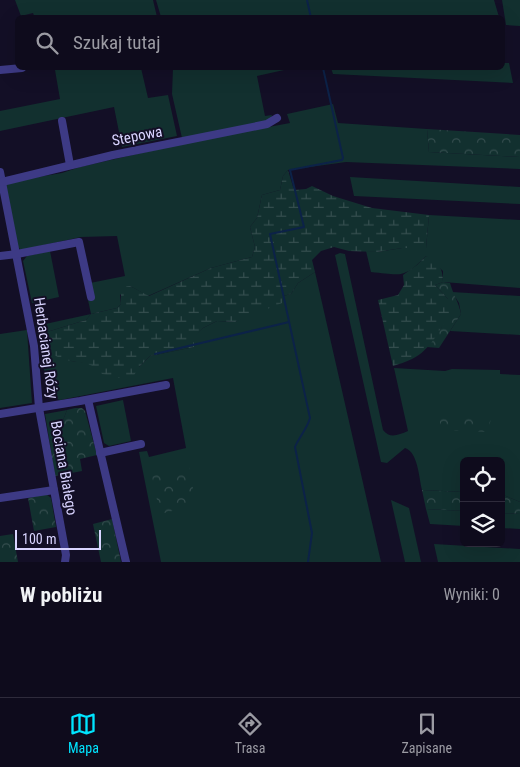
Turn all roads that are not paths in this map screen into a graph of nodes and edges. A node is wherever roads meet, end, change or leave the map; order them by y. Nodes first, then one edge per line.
1 (15, 69) edge
2 (0, 70) edge
3 (277, 118) dead end
4 (62, 121) dead end
5 (70, 165) junction
6 (0, 172) edge
7 (2, 182) junction
8 (17, 254) junction
9 (0, 256) edge
10 (91, 297) dead end
11 (166, 385) dead end
12 (88, 400) junction
13 (39, 408) junction
14 (0, 414) edge
15 (142, 444) dead end
16 (100, 453) junction
17 (54, 490) junction
18 (0, 498) edge
19 (65, 562) edge
20 (126, 562) edge

1 - 2 street
3 - 5 street, Stepowa
4 - 5 street
5 - 7 street, Stepowa
6 - 7 street, Herbacianej Róży
7 - 8 street, Herbacianej Róży
8 - 9 street
8 - 10 street
8 - 13 street, Herbacianej Róży
11 - 12 street, Herbacianej Róży
12 - 13 street, Herbacianej Róży
12 - 16 street
13 - 14 street
13 - 17 street, Bociana Białego
15 - 16 street
16 - 20 street
17 - 18 street
17 - 19 street, Bociana Białego

